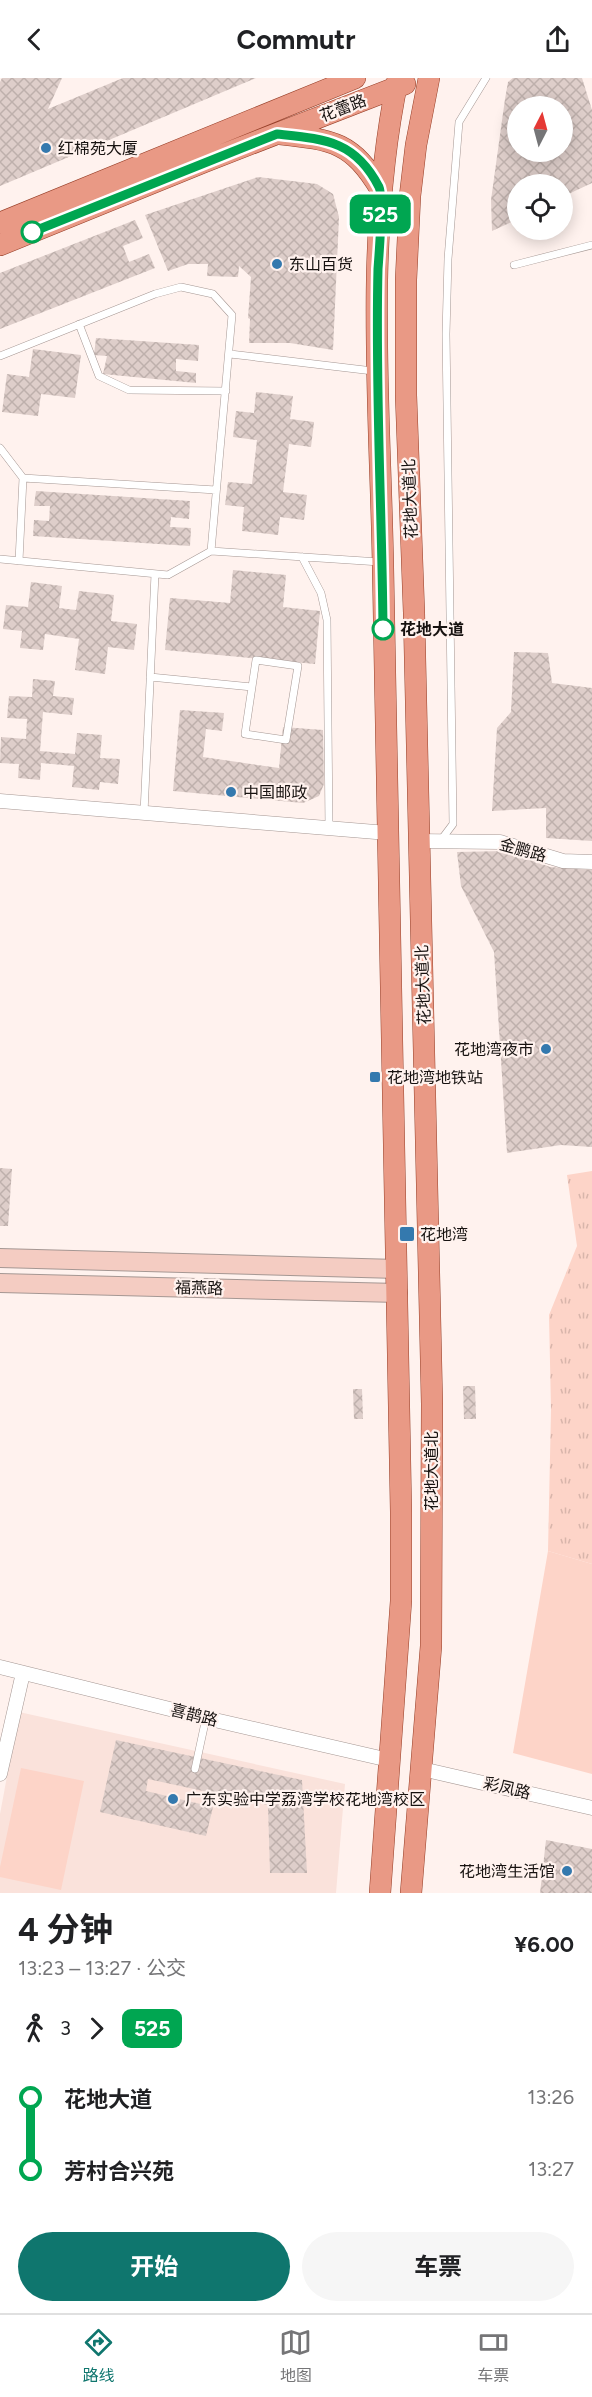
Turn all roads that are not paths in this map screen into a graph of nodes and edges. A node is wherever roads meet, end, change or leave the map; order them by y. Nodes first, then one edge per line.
1 (355, 78) edge
2 (419, 78) edge
3 (429, 78) edge
4 (486, 78) edge
5 (397, 83) edge
6 (277, 134) junction
7 (381, 190) junction
8 (0, 224) edge
9 (0, 245) edge
10 (592, 245) edge
11 (514, 265) dead end
12 (79, 324) junction
13 (230, 354) junction
14 (0, 356) edge
15 (377, 372) junction
16 (226, 391) junction
17 (0, 448) edge
18 (23, 478) junction
19 (216, 490) junction
20 (211, 551) junction
21 (302, 557) junction
22 (0, 559) edge
23 (19, 561) junction
24 (382, 562) junction
25 (155, 574) junction
26 (150, 677) junction
27 (252, 687) junction
28 (0, 801) edge
29 (144, 813) junction
30 (329, 828) junction
31 (388, 833) junction
32 (418, 841) junction
33 (440, 841) junction
34 (592, 862) edge
35 (0, 1258) edge
36 (397, 1269) junction
37 (0, 1283) edge
38 (398, 1293) junction
39 (0, 1666) edge
40 (23, 1672) junction
41 (206, 1718) junction
42 (388, 1760) junction
43 (195, 1769) dead end
44 (422, 1769) junction
45 (0, 1774) edge
46 (592, 1808) edge
47 (380, 1893) edge
48 (411, 1893) edge

1 - 8 main road, 花蕾路
2 - 5 main road, 花蕾路
3 - 32 main road, 花地大道北
4 - 33 lane
5 - 6 main road, 花蕾路
5 - 7 main road, 花地大道北
6 - 7 main road
6 - 9 main road, 花蕾路
7 - 15 main road, 花地大道北
10 - 11 lane
12 - 13 lane
12 - 14 lane
12 - 16 lane
13 - 15 lane
13 - 16 lane
15 - 24 main road, 花地大道北
16 - 19 lane
17 - 18 lane
18 - 19 lane
18 - 23 lane
19 - 20 lane
20 - 21 lane
20 - 25 lane
21 - 24 lane
21 - 30 lane
22 - 23 lane
23 - 25 lane
24 - 31 main road, 花地大道北
25 - 26 lane
26 - 27 lane
26 - 29 lane
27 - 27 lane
28 - 29 street
29 - 30 street
30 - 31 street
31 - 36 main road, 花地大道北
32 - 33 street, 金鹏路
32 - 44 main road, 花地大道北
33 - 34 street, 金鹏路
35 - 36 street, 福燕路
36 - 38 main road, 花地大道北
37 - 38 street, 福燕路
38 - 42 main road, 花地大道北
39 - 40 street, 喜鹊路
40 - 41 street, 喜鹊路
40 - 45 street
41 - 42 street, 喜鹊路
41 - 43 lane
42 - 47 main road, 花地大道北
44 - 46 street, 彩凤路
44 - 48 main road, 花地大道北

